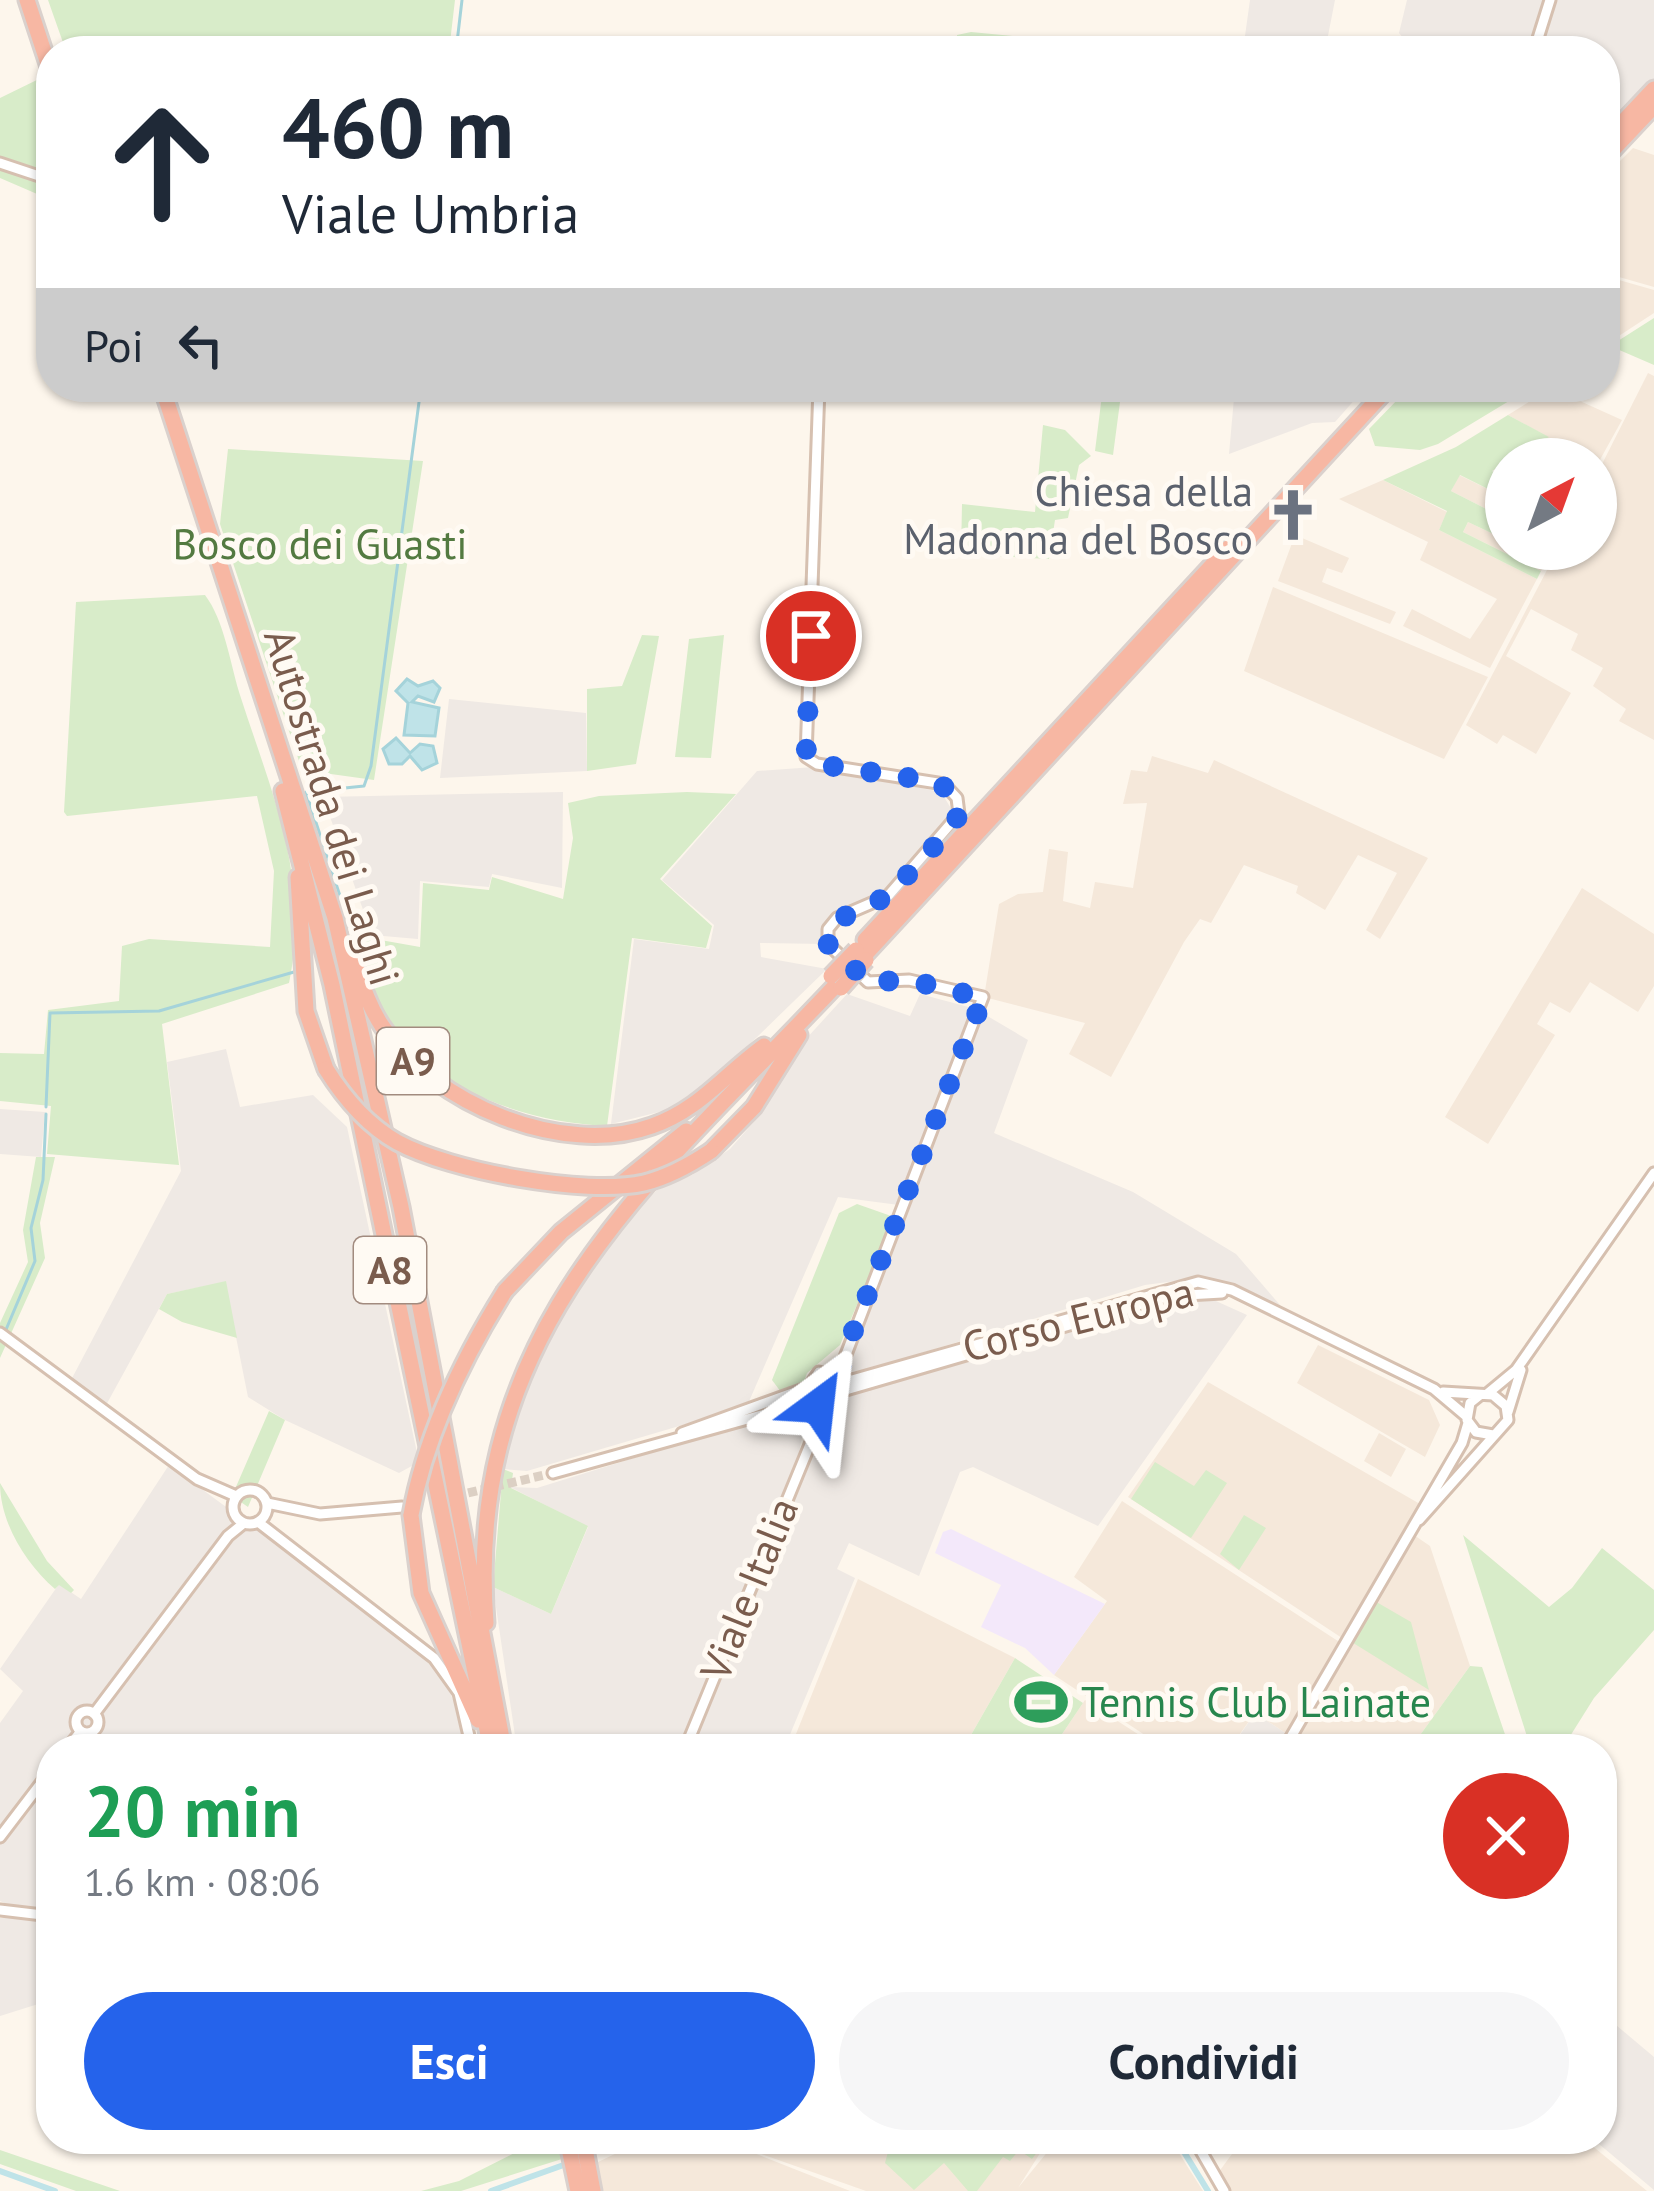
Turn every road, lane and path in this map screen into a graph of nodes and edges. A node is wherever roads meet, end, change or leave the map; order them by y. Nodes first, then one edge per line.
1 (31, 0) edge
2 (1550, 0) edge
3 (41, 36) edge
4 (46, 36) edge
5 (1539, 36) edge
6 (1654, 89) edge
7 (1654, 106) edge
8 (1635, 118) junction
9 (1620, 135) edge
10 (0, 163) edge
11 (36, 175) edge
12 (163, 402) edge
13 (163, 402) edge
14 (818, 402) edge
15 (1363, 402) edge
16 (1375, 402) edge
17 (263, 696) junction
18 (284, 792) junction
19 (862, 956) junction
20 (836, 983) junction
21 (764, 1046) junction
22 (1654, 1173) edge
23 (1312, 1330) junction
24 (3, 1336) edge
25 (1528, 1354) junction
26 (834, 1376) junction
27 (809, 1387) junction
28 (1434, 1389) junction
29 (839, 1392) junction
30 (1484, 1394) junction
31 (820, 1401) junction
32 (1508, 1412) junction
33 (1467, 1420) junction
34 (693, 1430) junction
35 (1493, 1435) junction
36 (553, 1473) tunnel mouth
37 (235, 1507) junction
38 (407, 1511) junction
39 (264, 1514) junction
40 (1403, 1538) junction
41 (490, 1685) junction
42 (79, 1734) edge
43 (468, 1734) edge
44 (483, 1734) edge
45 (485, 1734) edge
46 (501, 1734) edge
47 (691, 1734) edge
48 (1292, 1734) edge
49 (36, 1790) edge
50 (0, 1838) edge
51 (1, 1909) edge
52 (36, 1914) edge
53 (571, 2154) edge
54 (586, 2154) edge
55 (1203, 2154) edge
56 (578, 2191) edge
57 (593, 2191) edge
58 (1224, 2191) edge

1 - 3 highway
1 - 4 highway
2 - 5 street
6 - 8 highway
7 - 8 highway
8 - 9 highway
10 - 11 street
12 - 17 highway, Autostrada dei Laghi / A8
13 - 18 highway, Autostrada dei Laghi / A8
14 - 26 street
15 - 19 highway, A9
16 - 19 highway, A9
17 - 21 highway, A9
17 - 41 highway, Autostrada dei Laghi / A8
18 - 20 highway, A9, bridge
18 - 45 highway, Autostrada dei Laghi / A8
19 - 20 highway, A9, bridge
20 - 21 highway, A9
20 - 41 highway, A9
21 - 38 highway, A9, bridge
22 - 25 street
23 - 26 street, Corso Europa
23 - 28 street, Corso Europa
23 - 29 street, Corso Europa
24 - 37 street
25 - 30 street
25 - 32 street
26 - 27 street
26 - 29 street
27 - 31 street
27 - 34 street
28 - 30 street, Corso Europa
28 - 33 street, Corso Europa
29 - 31 street
30 - 32 street
30 - 33 street
31 - 34 street
31 - 47 street, Viale Italia
32 - 35 street
33 - 35 street
33 - 40 street
34 - 36 street
35 - 40 street
37 - 39 street
37 - 39 street
37 - 42 street
38 - 39 street
38 - 44 highway, A9
39 - 43 street
40 - 48 street
41 - 46 highway, Autostrada dei Laghi / A8
49 - 50 street
51 - 52 street
53 - 56 highway
54 - 57 highway
55 - 58 street

